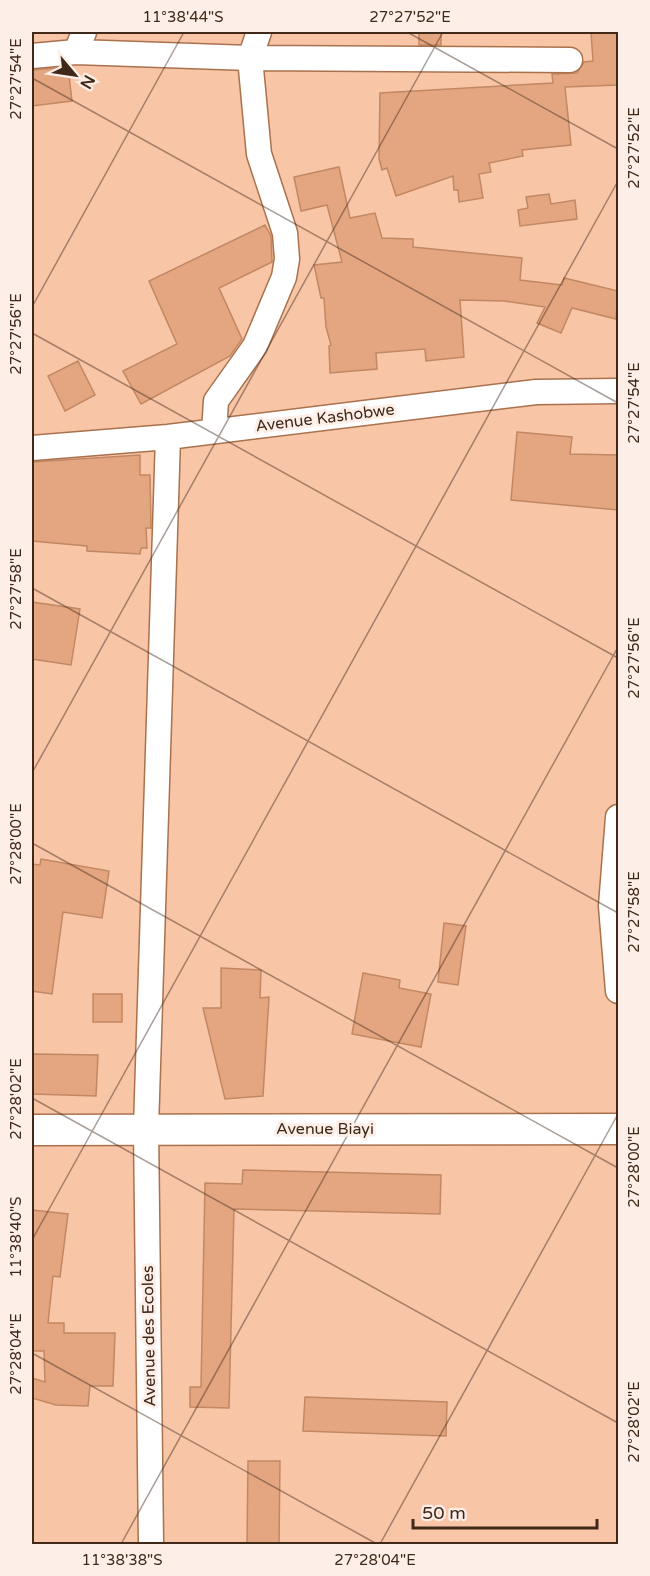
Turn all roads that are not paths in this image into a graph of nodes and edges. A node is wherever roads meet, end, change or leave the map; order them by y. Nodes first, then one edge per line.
1 (259, 32) edge
2 (80, 42) edge
3 (32, 56) edge
4 (250, 58) junction
5 (570, 60) dead end
6 (618, 391) edge
7 (214, 431) junction
8 (168, 437) junction
9 (32, 448) edge
10 (618, 817) edge
11 (618, 992) edge
12 (146, 1128) junction
13 (618, 1129) edge
14 (32, 1130) edge
15 (151, 1545) edge

1 - 4 street
2 - 3 street
2 - 4 street
4 - 5 street
4 - 7 street
6 - 7 street, Avenue Kashobwe
7 - 8 street, Avenue Kashobwe
8 - 9 street, Avenue Kashobwe
8 - 12 street, Avenue des Ecoles
10 - 11 street
12 - 13 street, Avenue Biayi
12 - 14 street, Avenue Biayi
12 - 15 street, Avenue des Ecoles

